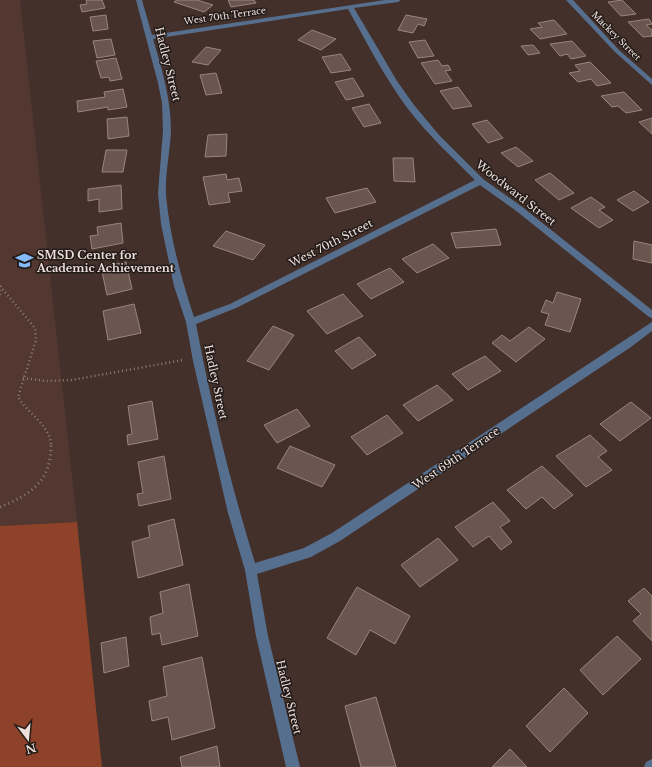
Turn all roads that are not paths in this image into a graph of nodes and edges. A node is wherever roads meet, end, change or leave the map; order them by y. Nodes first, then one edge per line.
1 (139, 0) edge
2 (398, 0) edge
3 (569, 0) edge
4 (350, 7) junction
5 (150, 37) junction
6 (652, 83) edge
7 (480, 181) junction
8 (652, 315) edge
9 (191, 322) junction
10 (652, 326) edge
11 (251, 570) junction
12 (293, 767) edge

1 - 5 street, Hadley Street
2 - 4 street, West 70th Terrace
3 - 6 street, Mackey Street
4 - 5 street, West 70th Terrace
4 - 7 street, Woodward Street
5 - 9 street, Hadley Street
7 - 8 street, Woodward Street
7 - 9 street, West 70th Street
9 - 11 street, Hadley Street
10 - 11 street, West 69th Terrace
11 - 12 street, Hadley Street

